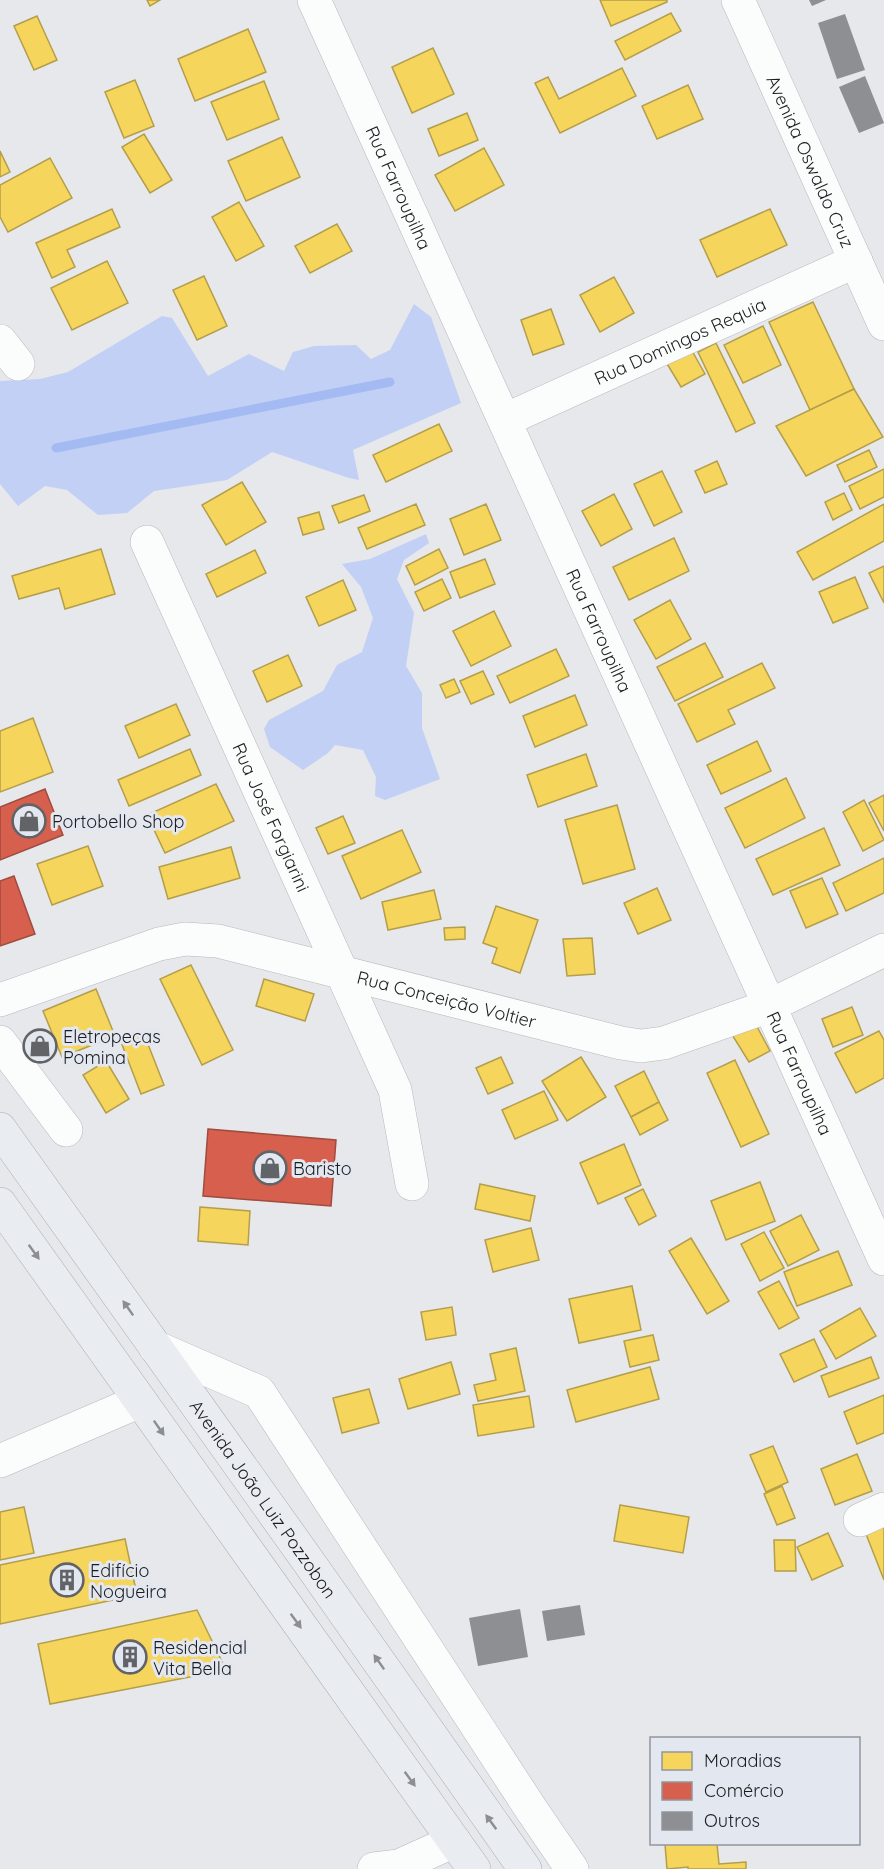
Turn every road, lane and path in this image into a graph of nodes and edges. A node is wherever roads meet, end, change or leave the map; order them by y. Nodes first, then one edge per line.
1 (314, 0) edge
2 (738, 0) edge
3 (856, 261) junction
4 (884, 324) edge
5 (505, 420) junction
6 (147, 542) dead end
7 (884, 950) edge
8 (342, 972) junction
9 (0, 1000) edge
10 (769, 1006) junction
11 (0, 1042) edge
12 (0, 1129) edge
13 (66, 1130) dead end
14 (412, 1184) dead end
15 (0, 1204) edge
16 (884, 1259) edge
17 (155, 1347) junction
18 (140, 1401) junction
19 (0, 1461) edge
20 (454, 1841) junction
21 (374, 1869) edge
22 (474, 1869) edge
23 (525, 1869) edge
24 (572, 1869) edge

1 - 5 street, Rua Farroupilha
2 - 3 street, Avenida Oswaldo Cruz
3 - 4 street, Avenida Oswaldo Cruz
3 - 5 street, Rua Domingos Requia
5 - 10 street, Rua Farroupilha
6 - 8 street, Rua José Forgiarini
7 - 10 street, Rua Conceição Voltier
8 - 9 street, Rua Conceição Voltier
8 - 10 street, Rua Conceição Voltier
8 - 14 street, Rua José Forgiarini
10 - 16 street, Rua Farroupilha
11 - 13 street
17 -> 12 main road, Avenida João Luiz Pozzobon
15 -> 18 main road
23 -> 17 main road, Avenida João Luiz Pozzobon
17 - 24 street
18 - 19 street
18 -> 20 main road
20 - 21 street
20 - 22 main road

